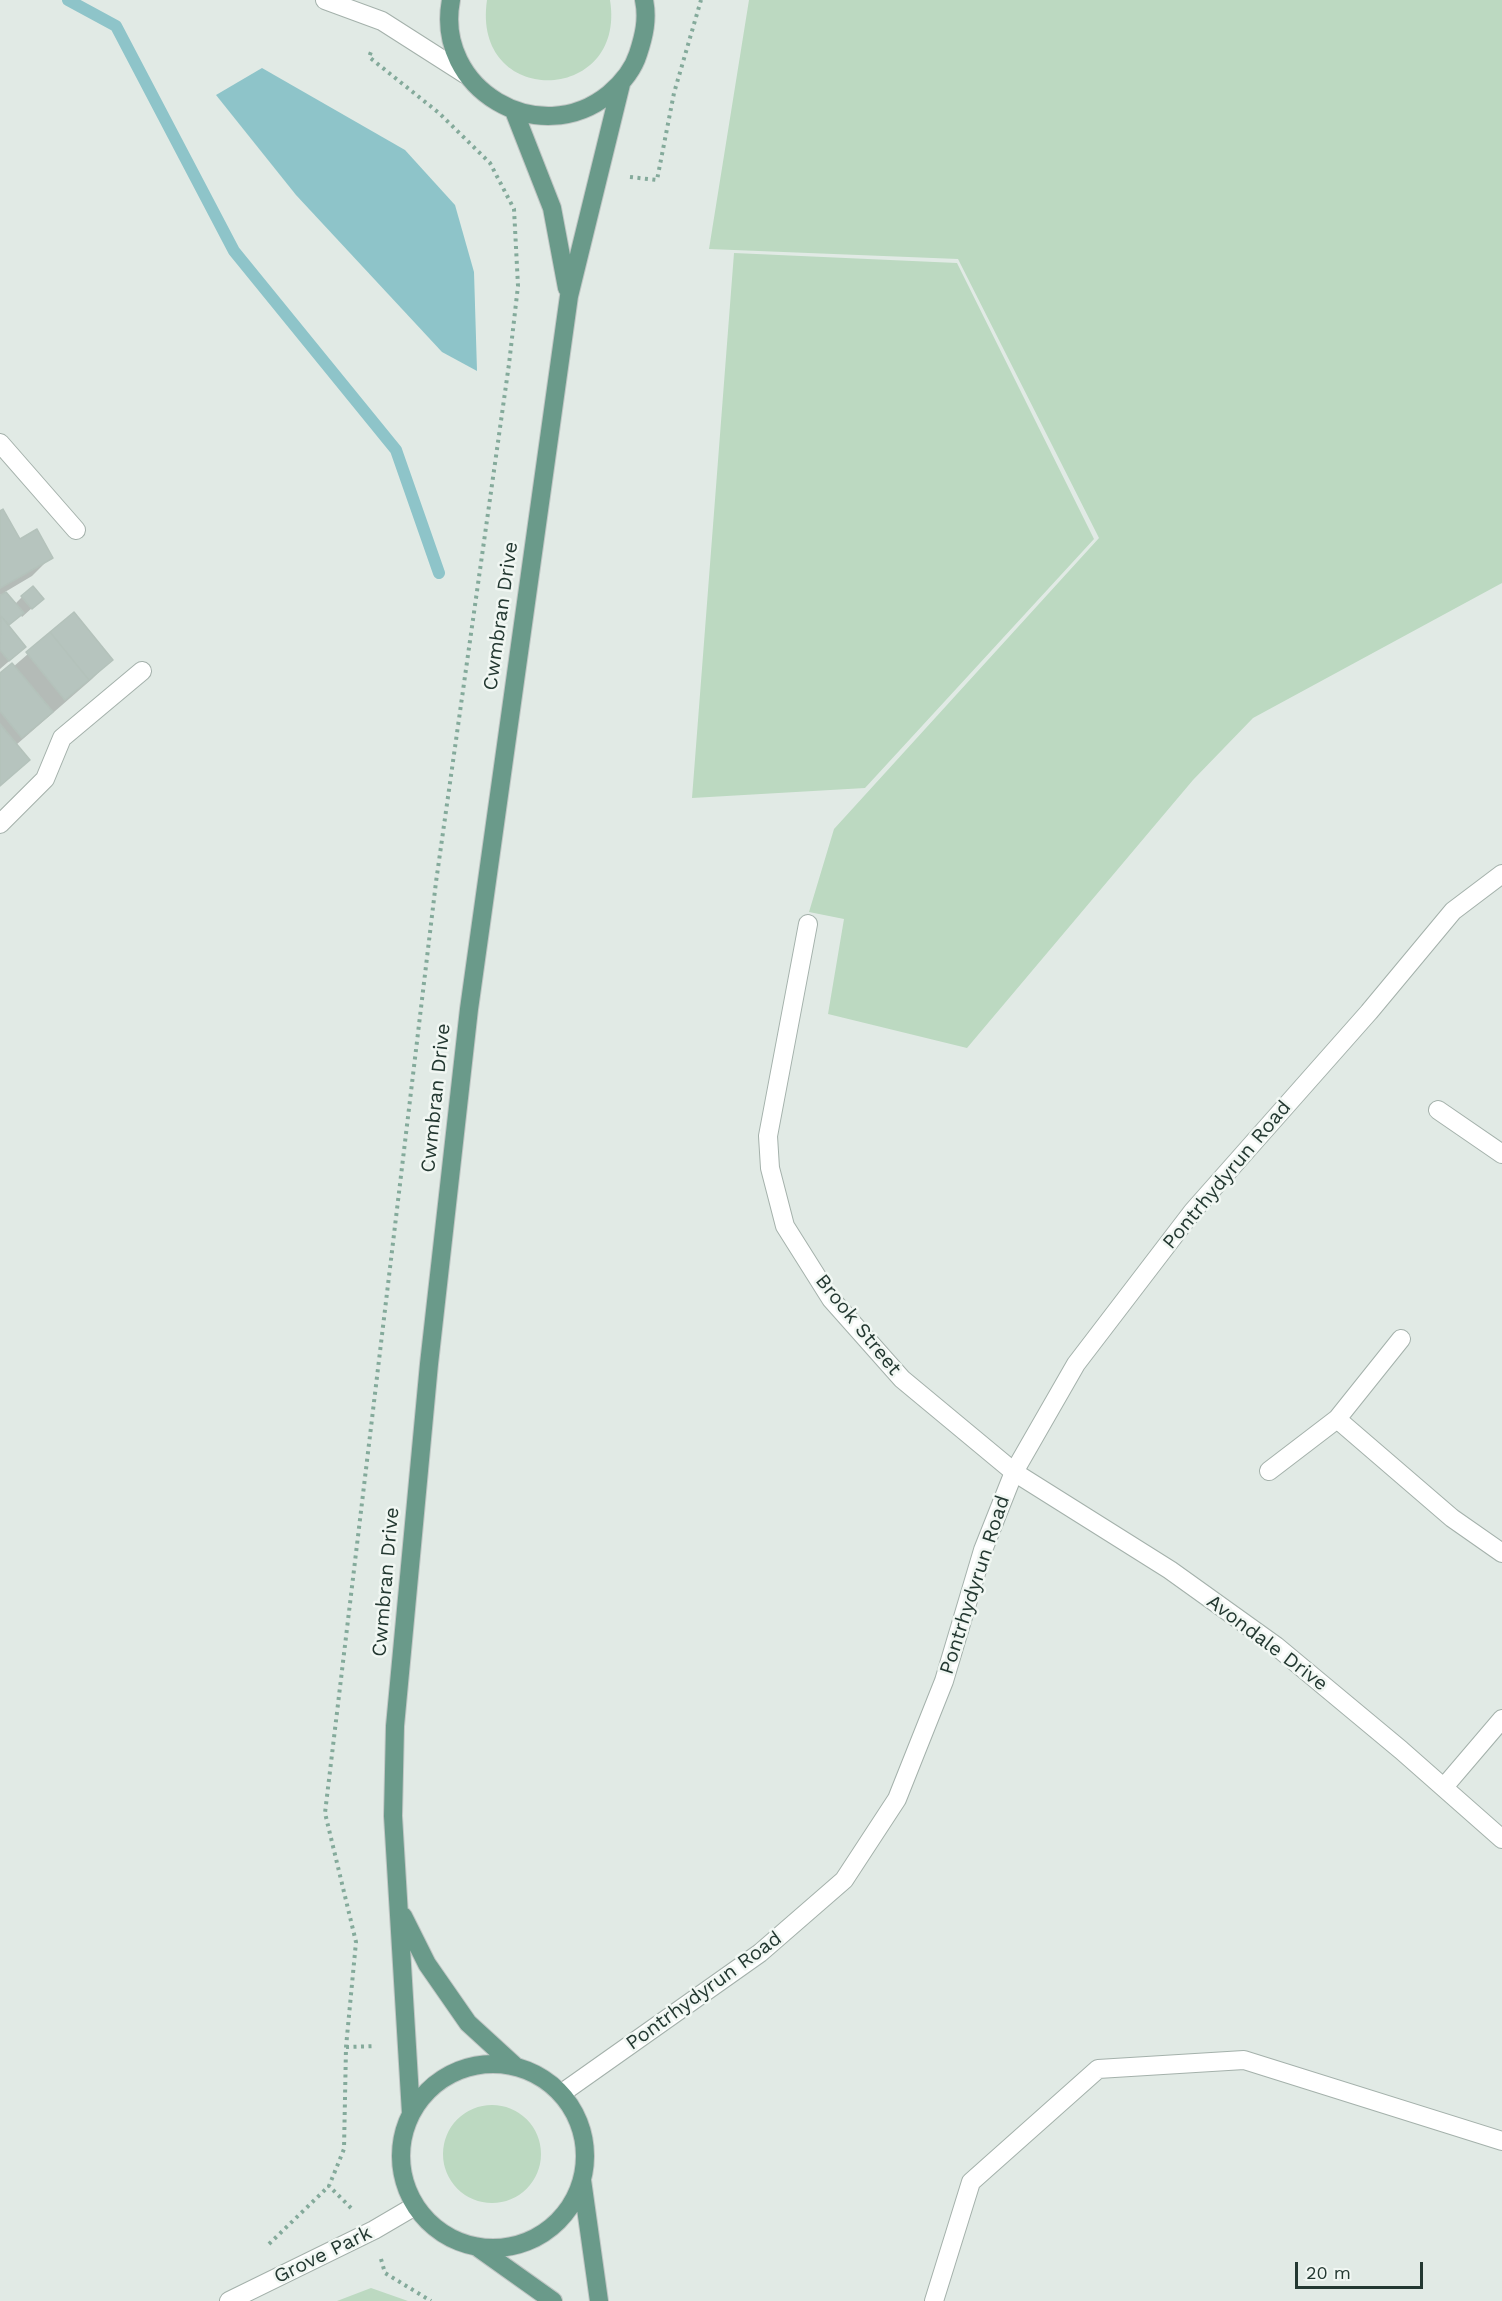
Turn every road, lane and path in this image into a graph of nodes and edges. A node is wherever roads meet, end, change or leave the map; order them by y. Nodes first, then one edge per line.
1 (325, 0) edge
2 (451, 0) edge
3 (644, 0) edge
4 (701, 0) edge
5 (382, 21) junction
6 (465, 74) junction
7 (621, 84) junction
8 (514, 111) junction
9 (600, 173) junction
10 (568, 296) junction
11 (0, 443) edge
12 (76, 530) dead end
13 (142, 671) dead end
14 (0, 824) edge
15 (1502, 874) edge
16 (808, 924) dead end
17 (1438, 1110) dead end
18 (1502, 1154) edge
19 (1401, 1339) dead end
20 (1337, 1419) junction
21 (1269, 1471) dead end
22 (1014, 1472) junction
23 (1502, 1553) edge
24 (1502, 1719) edge
25 (1444, 1787) junction
26 (1502, 1839) edge
27 (399, 1909) junction
28 (515, 2066) junction
29 (562, 2094) junction
30 (411, 2113) junction
31 (1502, 2141) edge
32 (582, 2180) junction
33 (329, 2186) junction
34 (414, 2206) junction
35 (374, 2230) junction
36 (477, 2247) junction
37 (261, 2285) junction
38 (229, 2301) edge
39 (431, 2301) edge
40 (553, 2301) edge
41 (599, 2301) edge
42 (934, 2301) edge

1 - 5 street
2 - 6 main road, Cwmbran Drive
3 - 7 main road, Cwmbran Drive
4 - 9 path
5 - 6 street
5 - 33 path
6 - 8 main road, Cwmbran Drive
7 - 8 main road, Cwmbran Drive
7 - 9 main road, Cwmbran Drive
8 - 10 main road, Cwmbran Drive
9 - 10 main road, Cwmbran Drive
10 - 27 main road, Cwmbran Drive
11 - 12 street
13 - 14 street
15 - 22 street, Pontrhydyrun Road
16 - 22 street, Brook Street
17 - 18 street
19 - 20 street
20 - 21 street
20 - 23 street
22 - 25 street, Avondale Drive
22 - 29 street, Pontrhydyrun Road
24 - 25 street
25 - 26 street, Avondale Drive
27 - 28 main road
27 - 30 main road, Cwmbran Drive
28 - 29 main road
28 - 30 main road
29 - 32 main road
30 - 34 main road
31 - 42 street
32 - 36 main road
32 - 41 main road
33 - 35 path
33 - 37 path
34 - 35 street, Grove Park
34 - 36 main road
35 - 37 street, Grove Park
35 - 39 path
36 - 40 main road
37 - 38 street, Grove Park

